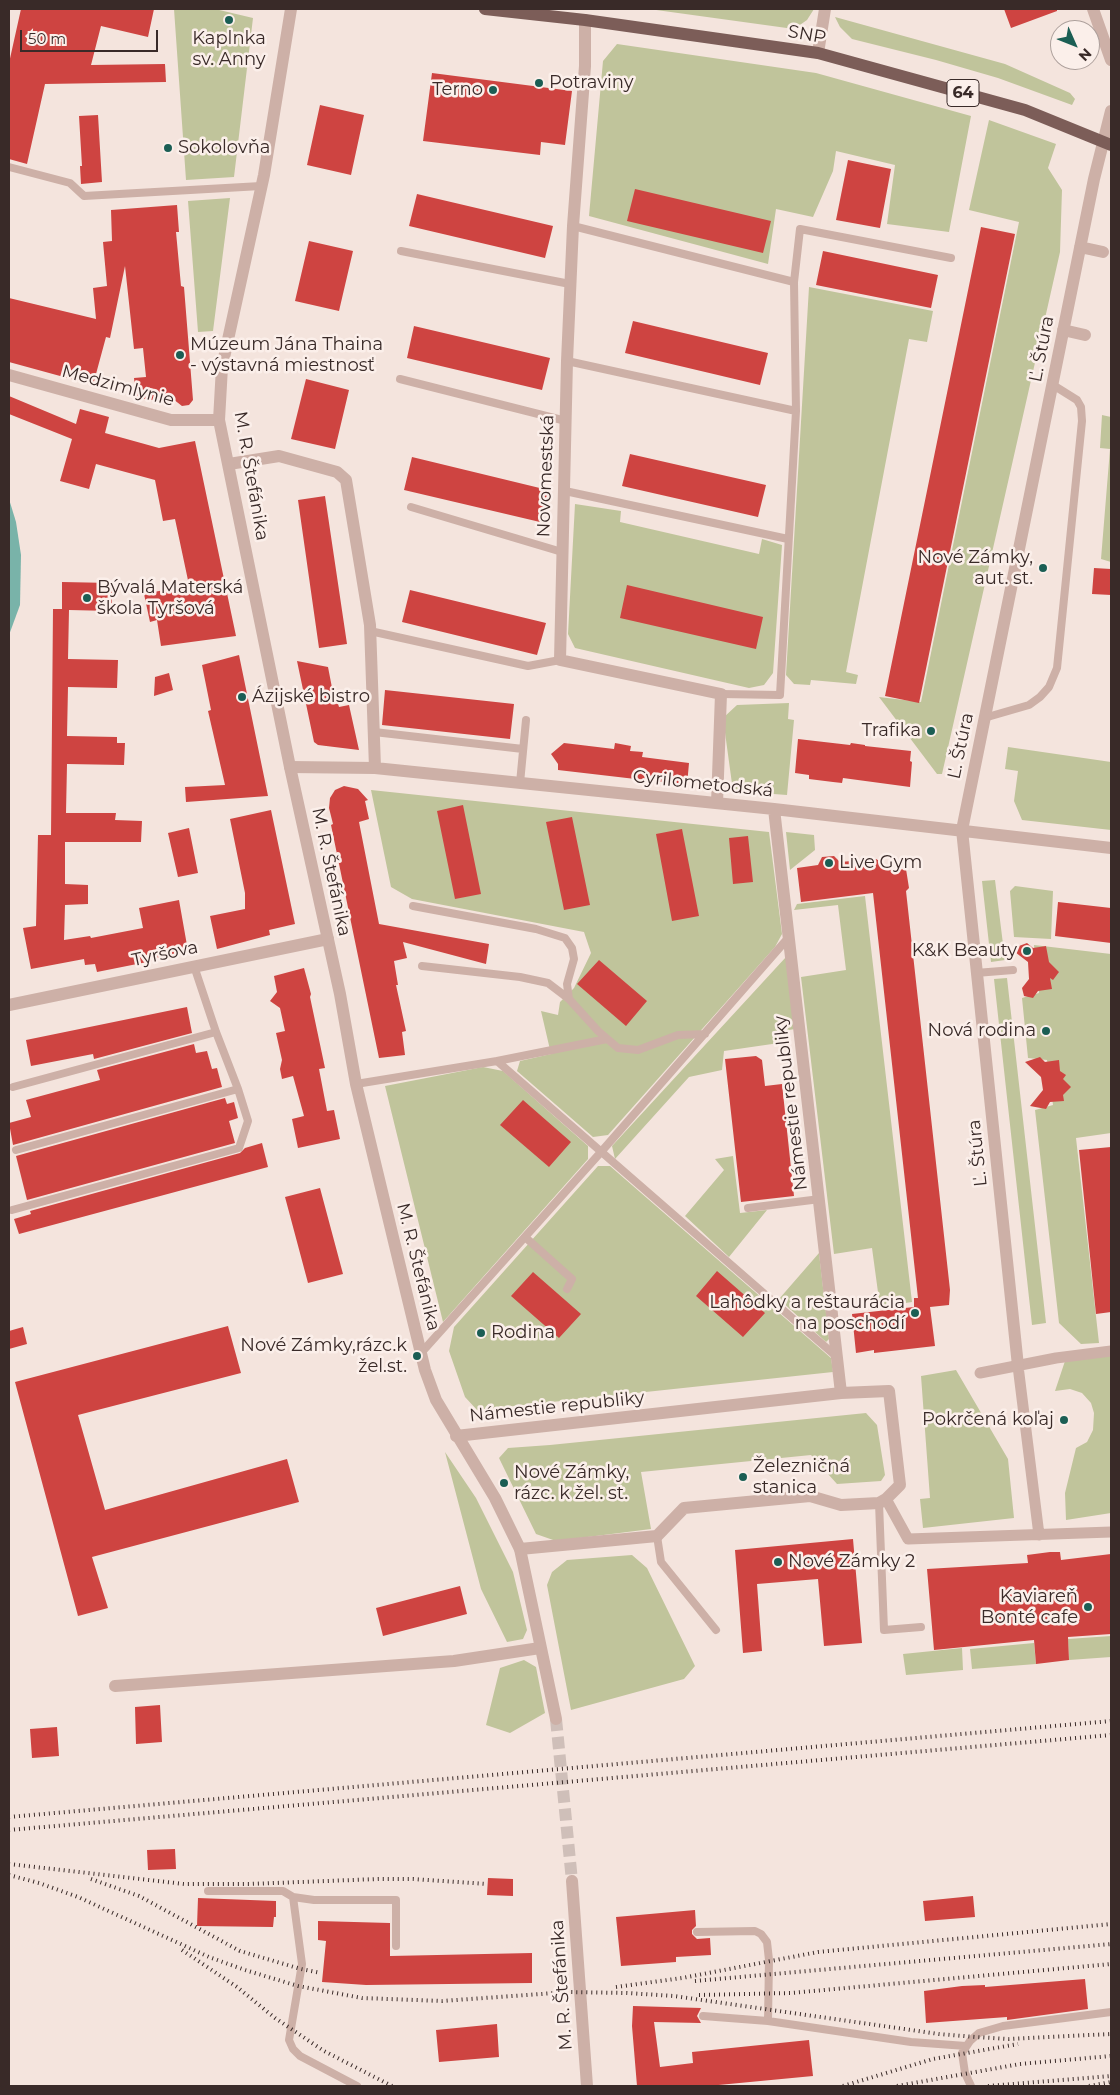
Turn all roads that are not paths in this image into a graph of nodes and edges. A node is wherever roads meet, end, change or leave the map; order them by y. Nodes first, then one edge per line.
1 (292, 9) edge
2 (485, 9) edge
3 (824, 9) edge
4 (1093, 9) edge
5 (585, 20) junction
6 (818, 53) junction
7 (1111, 60) edge
8 (1111, 111) edge
9 (1108, 144) edge
10 (9, 168) edge
11 (261, 186) junction
12 (573, 226) junction
13 (1080, 247) junction
14 (400, 251) dead end
15 (1104, 252) dead end
16 (951, 258) dead end
17 (794, 282) junction
18 (570, 284) junction
19 (1063, 330) junction
20 (1085, 335) dead end
21 (567, 361) junction
22 (9, 375) edge
23 (400, 379) dead end
24 (1053, 385) junction
25 (796, 411) junction
26 (220, 420) junction
27 (566, 420) junction
28 (229, 464) junction
29 (565, 491) junction
30 (411, 508) dead end
31 (788, 539) junction
32 (562, 552) junction
33 (370, 632) junction
34 (560, 660) junction
35 (721, 694) junction
36 (984, 718) junction
37 (526, 720) dead end
38 (374, 732) junction
39 (523, 749) junction
40 (290, 767) junction
41 (375, 768) junction
42 (520, 783) junction
43 (717, 803) junction
44 (774, 809) junction
45 (962, 830) junction
46 (1111, 848) edge
47 (413, 906) dead end
48 (789, 937) junction
49 (328, 939) junction
50 (194, 966) junction
51 (422, 966) dead end
52 (1013, 970) dead end
53 (976, 973) junction
54 (569, 999) junction
55 (9, 1004) edge
56 (216, 1032) junction
57 (705, 1034) junction
58 (607, 1039) junction
59 (497, 1061) junction
60 (356, 1084) junction
61 (13, 1087) dead end
62 (238, 1089) junction
63 (16, 1150) dead end
64 (602, 1152) junction
65 (820, 1199) junction
66 (748, 1208) dead end
67 (12, 1210) dead end
68 (525, 1237) junction
69 (567, 1289) dead end
70 (1111, 1351) edge
71 (421, 1353) junction
72 (839, 1359) junction
73 (1018, 1366) junction
74 (980, 1373) dead end
75 (841, 1393) junction
76 (456, 1436) junction
77 (882, 1501) junction
78 (1111, 1532) edge
79 (1039, 1535) junction
80 (657, 1536) junction
81 (520, 1549) junction
82 (921, 1627) dead end
83 (716, 1630) dead end
84 (540, 1648) junction
85 (115, 1686) dead end
86 (556, 1719) tunnel mouth
87 (572, 1881) tunnel mouth
88 (208, 1891) dead end
89 (293, 1898) junction
90 (697, 1932) dead end
91 (396, 1946) dead end
92 (1111, 2012) edge
93 (703, 2016) dead end
94 (768, 2021) junction
95 (966, 2046) junction
96 (357, 2086) edge
97 (587, 2086) edge
98 (971, 2086) edge

1 - 11 street, M. R. Štefánika
2 - 5 main road, SNP / 64
3 - 6 street
4 - 7 street
5 - 6 main road, SNP / 64
5 - 12 street, Novomestská
6 - 9 main road, SNP / 64
8 - 9 street, Ľ. Štúra
9 - 13 street, Ľ. Štúra
10 - 11 lane
11 - 26 street, M. R. Štefánika
12 - 17 lane
12 - 18 street, Novomestská
13 - 15 street
13 - 19 street, Ľ. Štúra
14 - 18 lane
16 - 17 lane
17 - 25 lane
18 - 21 street, Novomestská
19 - 20 street
19 - 24 street, Ľ. Štúra
21 - 25 lane
21 - 27 street, Novomestská
22 - 26 street, Medzimlynie
23 - 27 lane
24 - 36 street, Ľ. Štúra
24 - 36 lane
25 - 31 lane
26 - 28 street, M. R. Štefánika
27 - 29 street, Novomestská
28 - 33 street
28 - 40 street, M. R. Štefánika
29 - 31 lane
29 - 32 street, Novomestská
30 - 32 lane
31 - 35 lane
32 - 34 street, Novomestská
33 - 34 lane
33 - 38 street
34 - 35 street
35 - 43 street
36 - 45 street, Ľ. Štúra
37 - 39 lane
38 - 39 lane
38 - 41 street
39 - 42 lane
40 - 41 street, Cyrilometodská
40 - 49 street, M. R. Štefánika
41 - 42 street, Cyrilometodská
42 - 43 street, Cyrilometodská
43 - 44 street, Cyrilometodská
44 - 45 street, Cyrilometodská
44 - 48 street, Námestie republiky
45 - 46 street, Cyrilometodská
45 - 53 street, Ľ. Štúra
47 - 54 lane
48 - 57 lane
48 - 65 street, Námestie republiky
49 - 50 street, Tyršova
49 - 60 street, M. R. Štefánika
50 - 55 street, Tyršova
50 - 56 lane
51 - 54 lane
52 - 53 lane
53 - 73 street, Ľ. Štúra
54 - 58 lane
56 - 61 lane
56 - 62 lane
57 - 58 lane
57 - 64 lane
58 - 59 lane
59 - 60 lane
59 - 64 lane
60 - 71 street, M. R. Štefánika
62 - 63 lane
62 - 67 lane
64 - 68 lane
64 - 72 lane
65 - 66 lane
65 - 72 street, Námestie republiky
68 - 69 lane
68 - 71 lane
70 - 73 street
71 - 76 street, M. R. Štefánika
72 - 75 street, Námestie republiky
73 - 74 street
73 - 79 street
75 - 76 street, Námestie republiky
75 - 77 street, Námestie republiky
76 - 81 street, M. R. Štefánika
77 - 79 street
77 - 80 street
77 - 82 lane
78 - 79 street
80 - 81 street
80 - 83 lane
81 - 84 street, M. R. Štefánika
84 - 85 street
84 - 86 street, M. R. Štefánika
87 - 97 street, M. R. Štefánika
88 - 89 lane
89 - 91 lane
89 - 96 lane
90 - 94 lane
92 - 95 lane
93 - 94 lane
94 - 95 lane
95 - 98 lane

